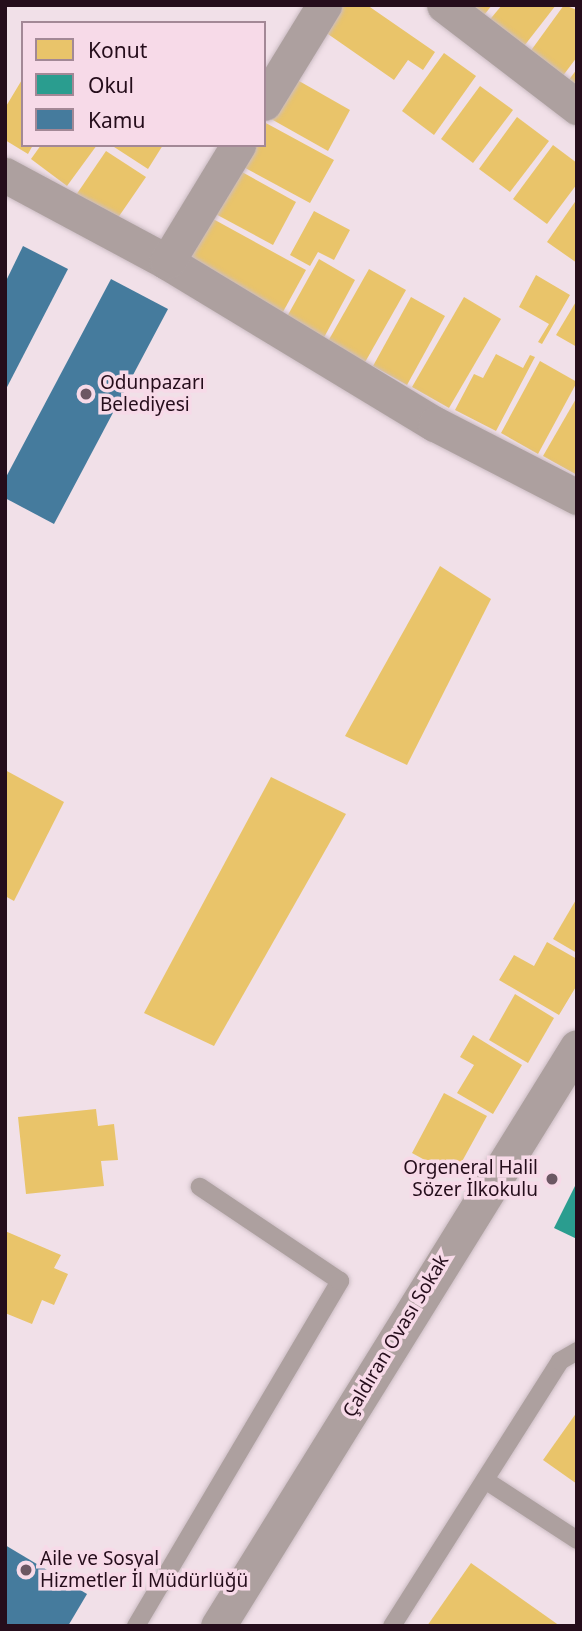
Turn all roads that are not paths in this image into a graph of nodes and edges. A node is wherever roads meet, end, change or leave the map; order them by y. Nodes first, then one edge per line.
1 (324, 5) edge
2 (444, 5) edge
3 (266, 100) edge
4 (577, 107) edge
5 (237, 147) edge
6 (5, 175) edge
7 (167, 262) junction
8 (577, 497) edge
9 (577, 1047) edge
10 (201, 1187) dead end
11 (577, 1351) edge
12 (485, 1480) junction
13 (577, 1540) edge
14 (136, 1626) edge
15 (218, 1626) edge
16 (392, 1626) edge

1 - 3 street
2 - 4 street
5 - 7 street
6 - 7 street
7 - 8 street
9 - 15 street, Çaldıran Ovası Sokak
10 - 14 lane
11 - 12 lane
12 - 13 lane
12 - 16 lane

